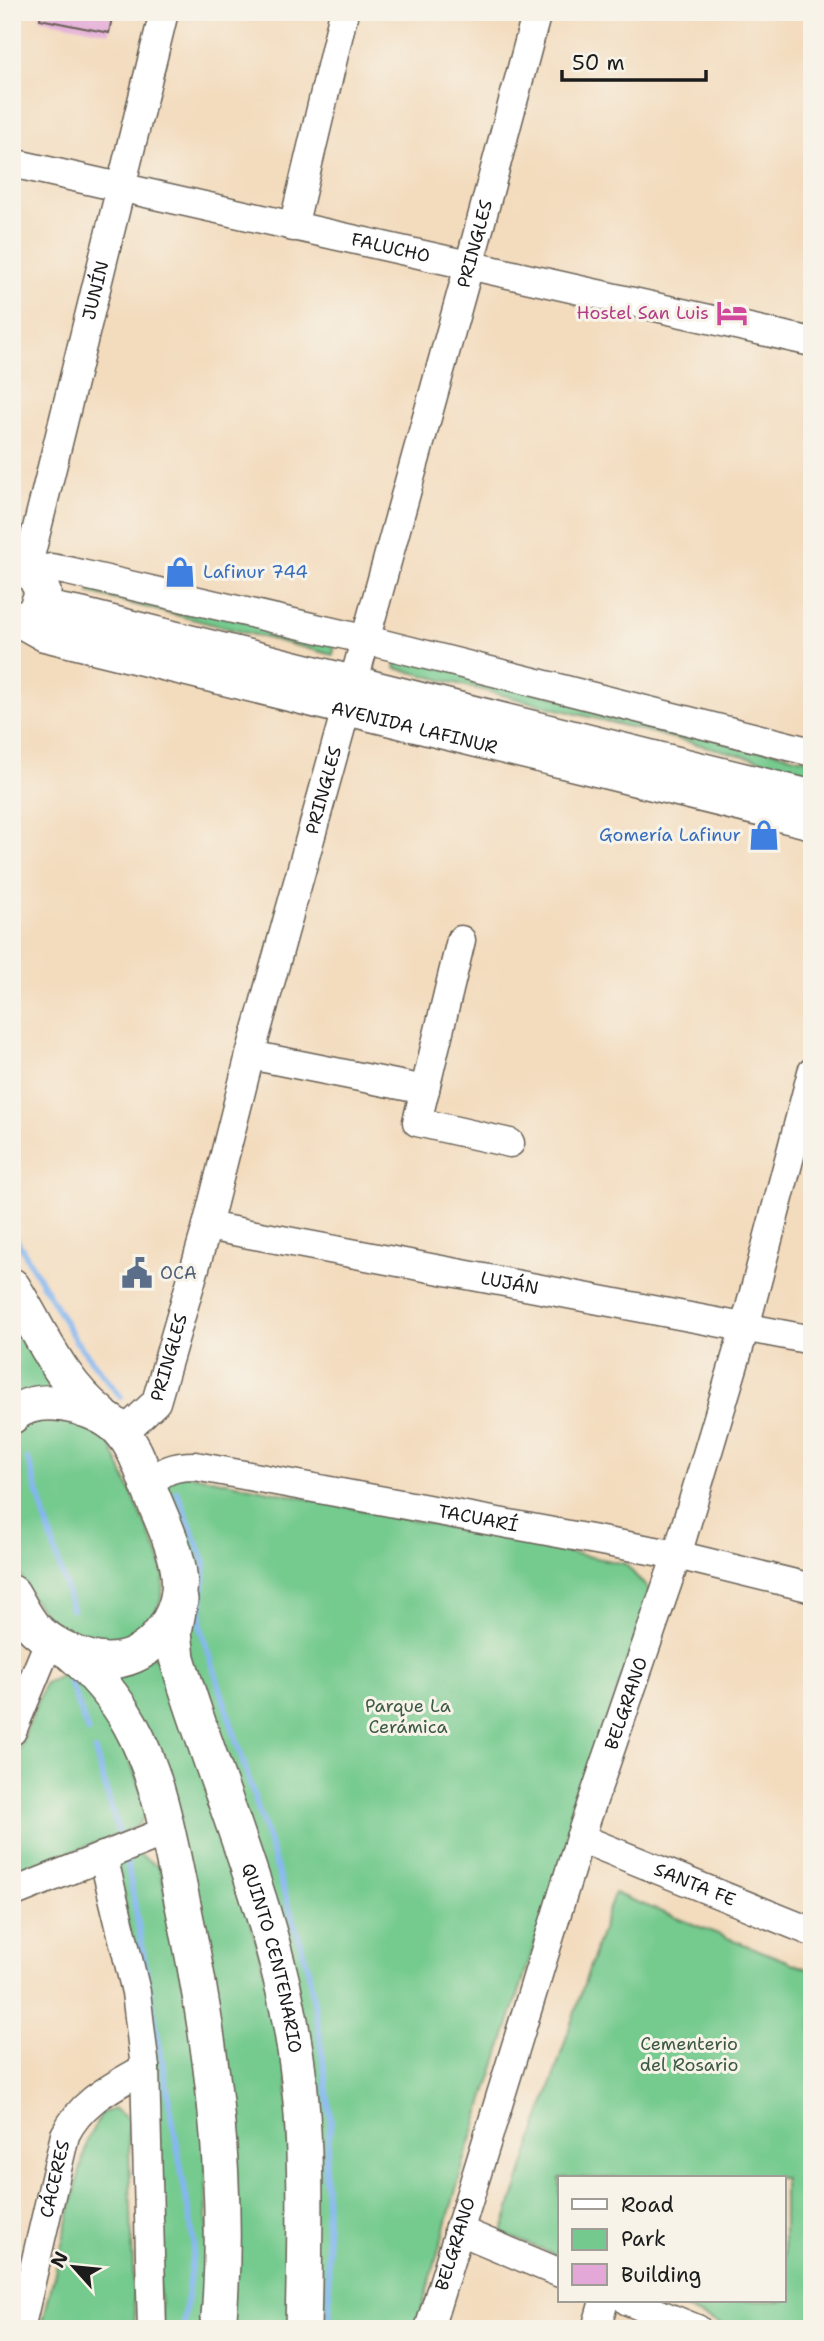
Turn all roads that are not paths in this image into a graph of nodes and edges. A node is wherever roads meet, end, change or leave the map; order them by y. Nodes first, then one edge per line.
1 (164, 12) edge
2 (344, 12) edge
3 (537, 12) edge
4 (12, 163) edge
5 (121, 189) junction
6 (293, 227) junction
7 (470, 266) junction
8 (812, 342) edge
9 (23, 600) edge
10 (353, 674) junction
11 (812, 752) edge
12 (812, 780) edge
13 (812, 798) edge
14 (812, 825) edge
15 (461, 940) dead end
16 (250, 1055) junction
17 (812, 1073) edge
18 (425, 1090) junction
19 (510, 1143) dead end
20 (207, 1226) junction
21 (12, 1286) edge
22 (745, 1327) junction
23 (812, 1340) edge
24 (12, 1416) edge
25 (117, 1428) junction
26 (148, 1486) junction
27 (677, 1555) junction
28 (812, 1588) edge
29 (12, 1593) edge
30 (180, 1600) junction
31 (41, 1632) edge
32 (12, 1731) edge
33 (167, 1831) junction
34 (580, 1838) junction
35 (103, 1856) junction
36 (12, 1893) edge
37 (812, 1933) edge
38 (145, 2068) junction
39 (458, 2230) junction
40 (558, 2272) edge
41 (604, 2302) edge
42 (630, 2302) edge
43 (20, 2329) edge
44 (152, 2329) edge
45 (218, 2329) edge
46 (303, 2329) edge
47 (429, 2329) edge
48 (596, 2329) edge
49 (697, 2329) edge

1 - 5 street, JUNÍN
2 - 6 street
3 - 7 street, PRINGLES
4 - 5 street, FALUCHO
5 - 6 street, FALUCHO
5 - 9 street, JUNÍN
6 - 7 street, FALUCHO
7 - 8 street, FALUCHO
7 - 10 street, PRINGLES
9 - 10 main road, AVENIDA LAFINUR
9 - 10 street, AVENIDA LAFINUR
10 - 11 street, AVENIDA LAFINUR
10 - 12 main road, AVENIDA LAFINUR
10 - 13 main road, AVENIDA LAFINUR
10 - 14 street, AVENIDA LAFINUR
10 - 16 street, PRINGLES
15 - 18 street
16 - 18 street
16 - 20 street, PRINGLES
17 - 22 street, BELGRANO
18 - 19 street
20 - 22 street, LUJÁN
20 - 25 street, PRINGLES
21 - 25 main road
22 - 23 street, LUJÁN
22 - 27 street, BELGRANO
24 - 25 main road
25 - 26 main road, QUINTO CENTENARIO
26 - 27 street, TACUARÍ
26 - 30 main road, QUINTO CENTENARIO
27 - 28 street, TACUARÍ
27 - 34 street, BELGRANO
29 - 31 main road
30 - 31 main road
30 - 46 main road, QUINTO CENTENARIO
31 - 32 street
31 - 33 main road
33 - 35 street
33 - 45 main road
34 - 37 street, SANTA FE
34 - 39 street, BELGRANO
35 - 36 street
35 - 38 street
38 - 43 street, CÁCERES
38 - 44 street
39 - 40 street
39 - 47 street, BELGRANO
41 - 48 street
42 - 49 street

